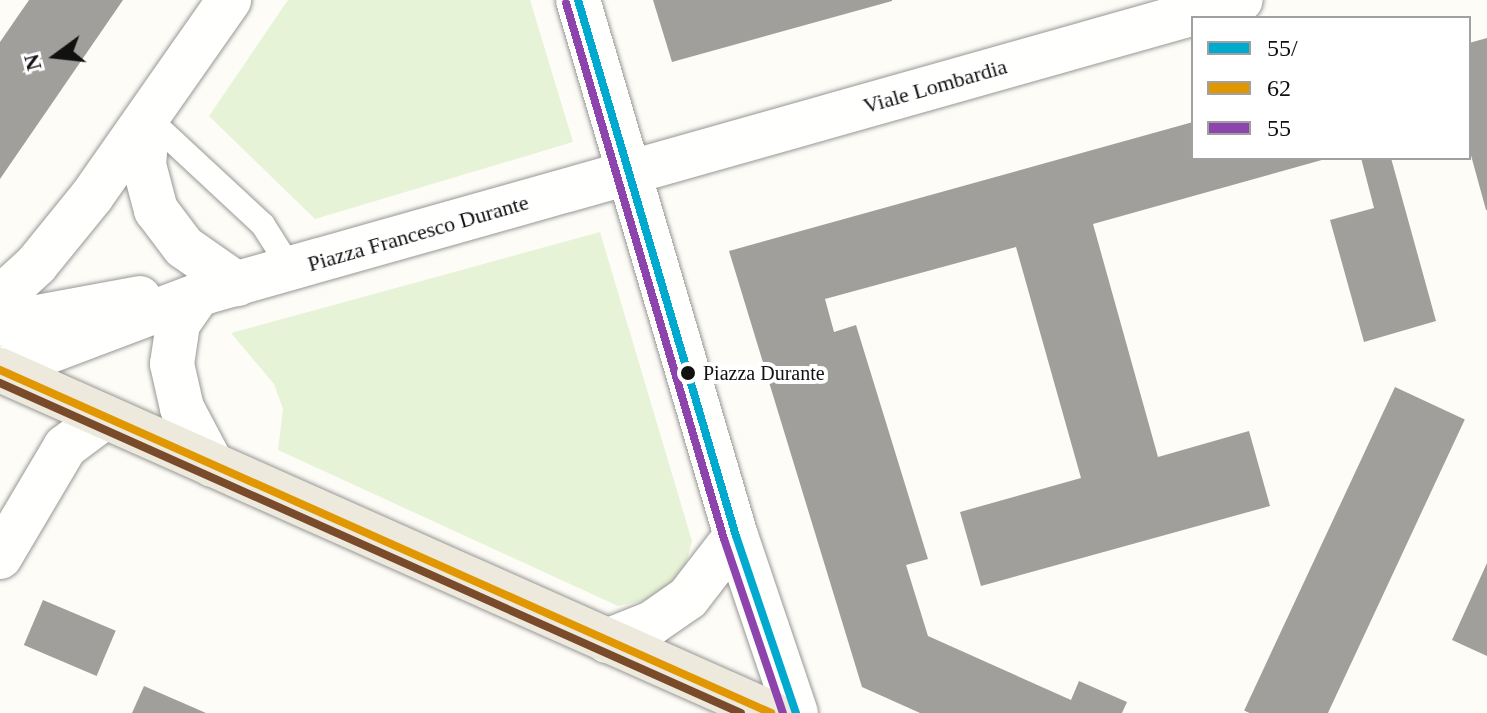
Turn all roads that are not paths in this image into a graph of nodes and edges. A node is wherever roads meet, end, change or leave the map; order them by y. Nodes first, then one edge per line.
1 (229, 0) edge
2 (578, 0) edge
3 (1241, 0) edge
4 (148, 118) junction
5 (629, 173) junction
6 (291, 269) junction
7 (213, 290) junction
8 (0, 298) edge
9 (0, 324) edge
10 (0, 370) edge
11 (105, 417) junction
12 (212, 465) junction
13 (736, 536) junction
14 (0, 557) edge
15 (607, 641) junction
16 (771, 713) edge
17 (796, 713) edge

1 - 4 street
2 - 5 street
3 - 5 street, Viale Lombardia
4 - 6 lane
4 - 7 street
4 - 8 street
5 - 6 street, Piazza Francesco Durante
5 - 13 street
6 - 7 street, Piazza Francesco Durante
7 - 9 street, Piazza Francesco Durante
7 - 10 street, Piazza Francesco Durante
7 - 12 street
10 - 11 main road, Piazza Francesco Durante
11 - 12 main road, Piazza Francesco Durante
11 - 14 street
12 - 15 main road, Piazza Francesco Durante
13 - 15 street
13 - 17 street
15 - 16 main road, Piazza Francesco Durante

